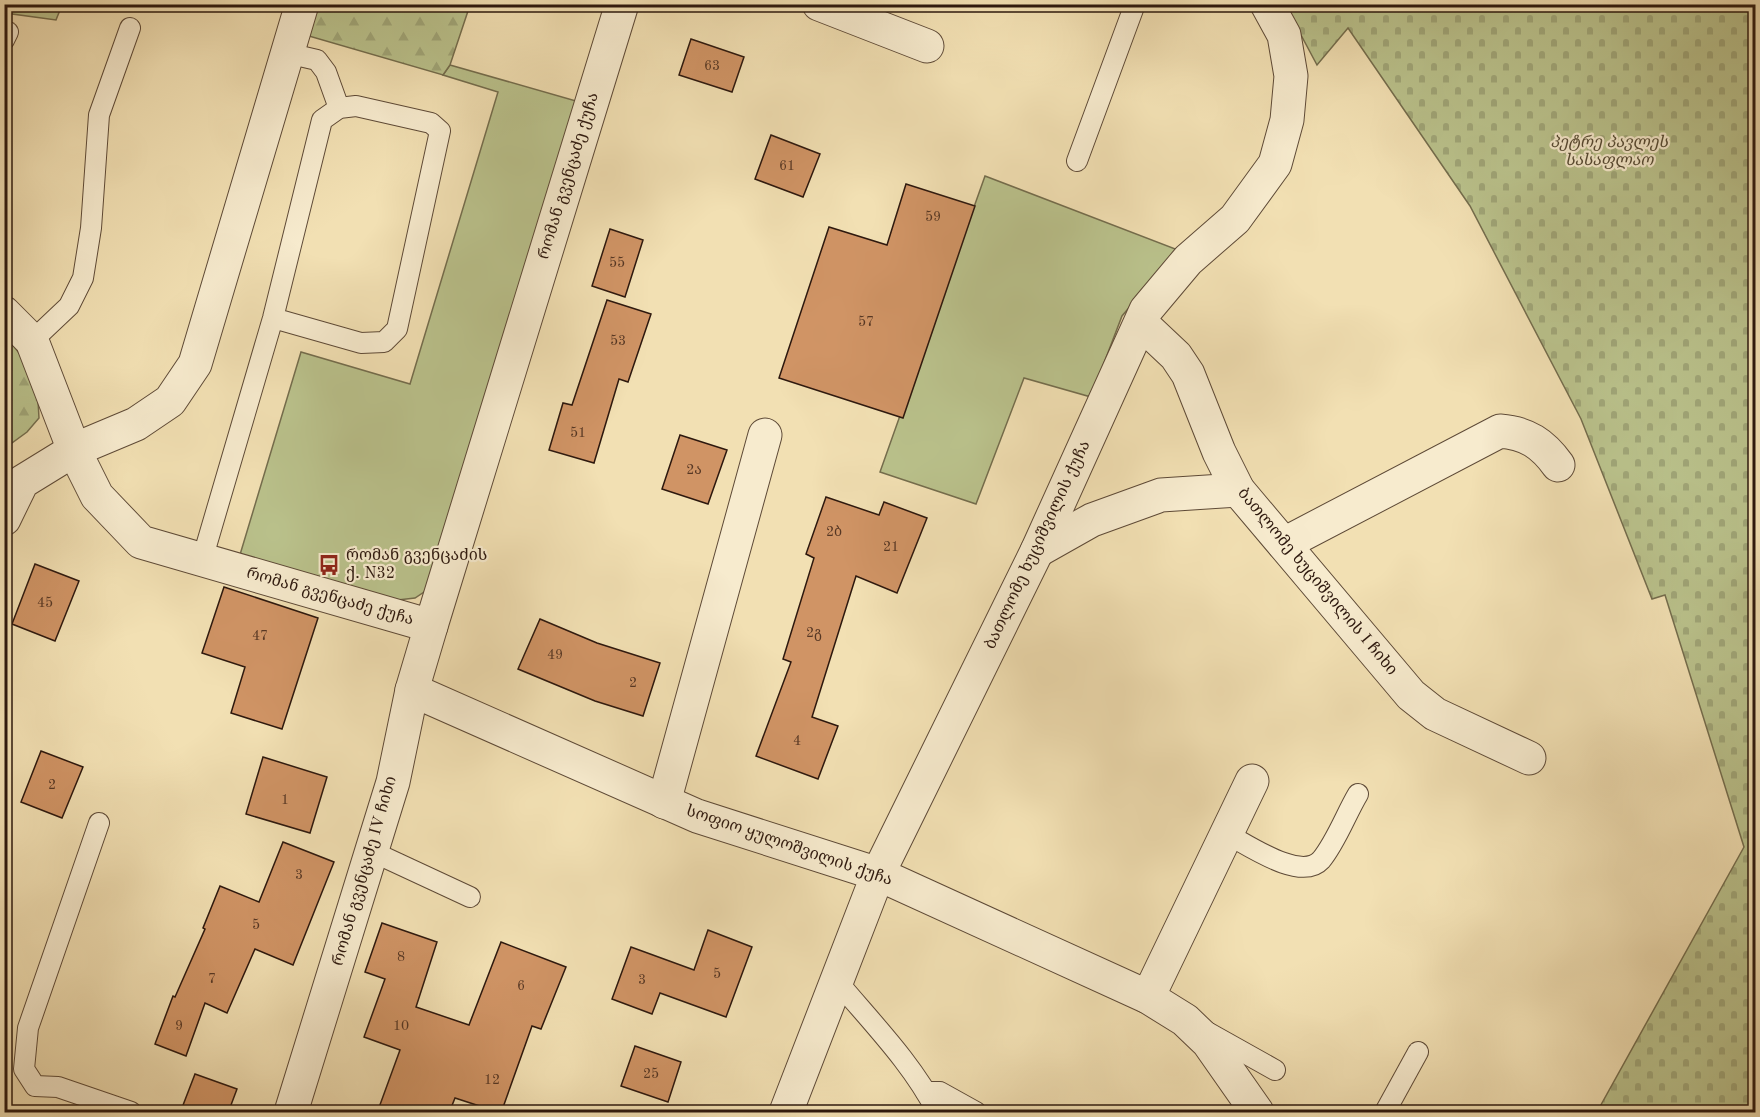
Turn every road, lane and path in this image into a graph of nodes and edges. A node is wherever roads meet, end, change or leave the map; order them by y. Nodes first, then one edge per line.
1 (302, 4) edge
2 (622, 4) edge
3 (819, 4) edge
4 (1135, 4) edge
5 (1267, 4) edge
6 (130, 28) dead end
7 (927, 46) dead end
8 (287, 53) junction
9 (339, 108) junction
10 (1077, 161) dead end
11 (4, 313) edge
12 (273, 318) junction
13 (1141, 322) junction
14 (32, 341) junction
15 (765, 435) dead end
16 (74, 450) junction
17 (1558, 465) dead end
18 (13, 477) edge
19 (1238, 490) junction
20 (4, 519) edge
21 (1284, 544) junction
22 (1037, 551) junction
23 (202, 560) junction
24 (431, 626) junction
25 (412, 690) junction
26 (1529, 758) dead end
27 (1252, 781) dead end
28 (1358, 794) dead end
29 (664, 802) junction
30 (99, 823) dead end
31 (1227, 834) junction
32 (370, 851) junction
33 (878, 874) junction
34 (470, 897) dead end
35 (837, 981) junction
36 (1148, 997) junction
37 (1185, 1020) junction
38 (1418, 1052) dead end
39 (1275, 1071) dead end
40 (926, 1092) junction
41 (131, 1113) edge
42 (291, 1113) edge
43 (786, 1113) edge
44 (937, 1113) edge
45 (976, 1113) edge
46 (1257, 1113) edge
47 (1385, 1113) edge

1 - 8 street
2 - 24 street, რომან გვენცაძე ქუჩა
3 - 7 street
4 - 10 lane
5 - 13 street, ბათლომე ხუციშვილის ქუჩა
6 - 14 lane
8 - 9 lane
8 - 16 street
9 - 12 lane
9 - 12 lane
11 - 14 street, რომან გვენცაძე ქუჩა
12 - 23 lane
13 - 19 street, ბათლომე ხუციშვილის I ჩიხი
13 - 22 street, ბათლომე ხუციშვილის ქუჩა
14 - 16 street, რომან გვენცაძე ქუჩა
15 - 29 street
16 - 18 street
16 - 23 street, რომან გვენცაძე ქუჩა
17 - 21 street
18 - 20 street
19 - 21 street, ბათლომე ხუციშვილის I ჩიხი
19 - 22 street
21 - 26 street, ბათლომე ხუციშვილის I ჩიხი
22 - 33 street, ბათლომე ხუციშვილის ქუჩა
23 - 24 street, რომან გვენცაძე ქუჩა
24 - 25 street, რომან გვენცაძე IV ჩიხი
25 - 29 street, სოფიო ყულოშვილის ქუჩა
25 - 32 street, რომან გვენცაძე IV ჩიხი
27 - 31 street
28 - 31 lane
29 - 33 street, სოფიო ყულოშვილის ქუჩა
30 - 41 lane
31 - 36 street
32 - 34 lane
32 - 42 street, რომან გვენცაძე IV ჩიხი
33 - 35 street, ბათლომე ხუციშვილის ქუჩა
33 - 36 street, სოფიო ყულოშვილის ქუჩა
35 - 40 lane
35 - 43 street, ბათლომე ხუციშვილის ქუჩა
36 - 37 street, სოფიო ყულოშვილის ქუჩა
37 - 39 lane
37 - 46 street, სოფიო ყულოშვილის ქუჩა
38 - 47 lane
40 - 44 lane
40 - 45 lane

